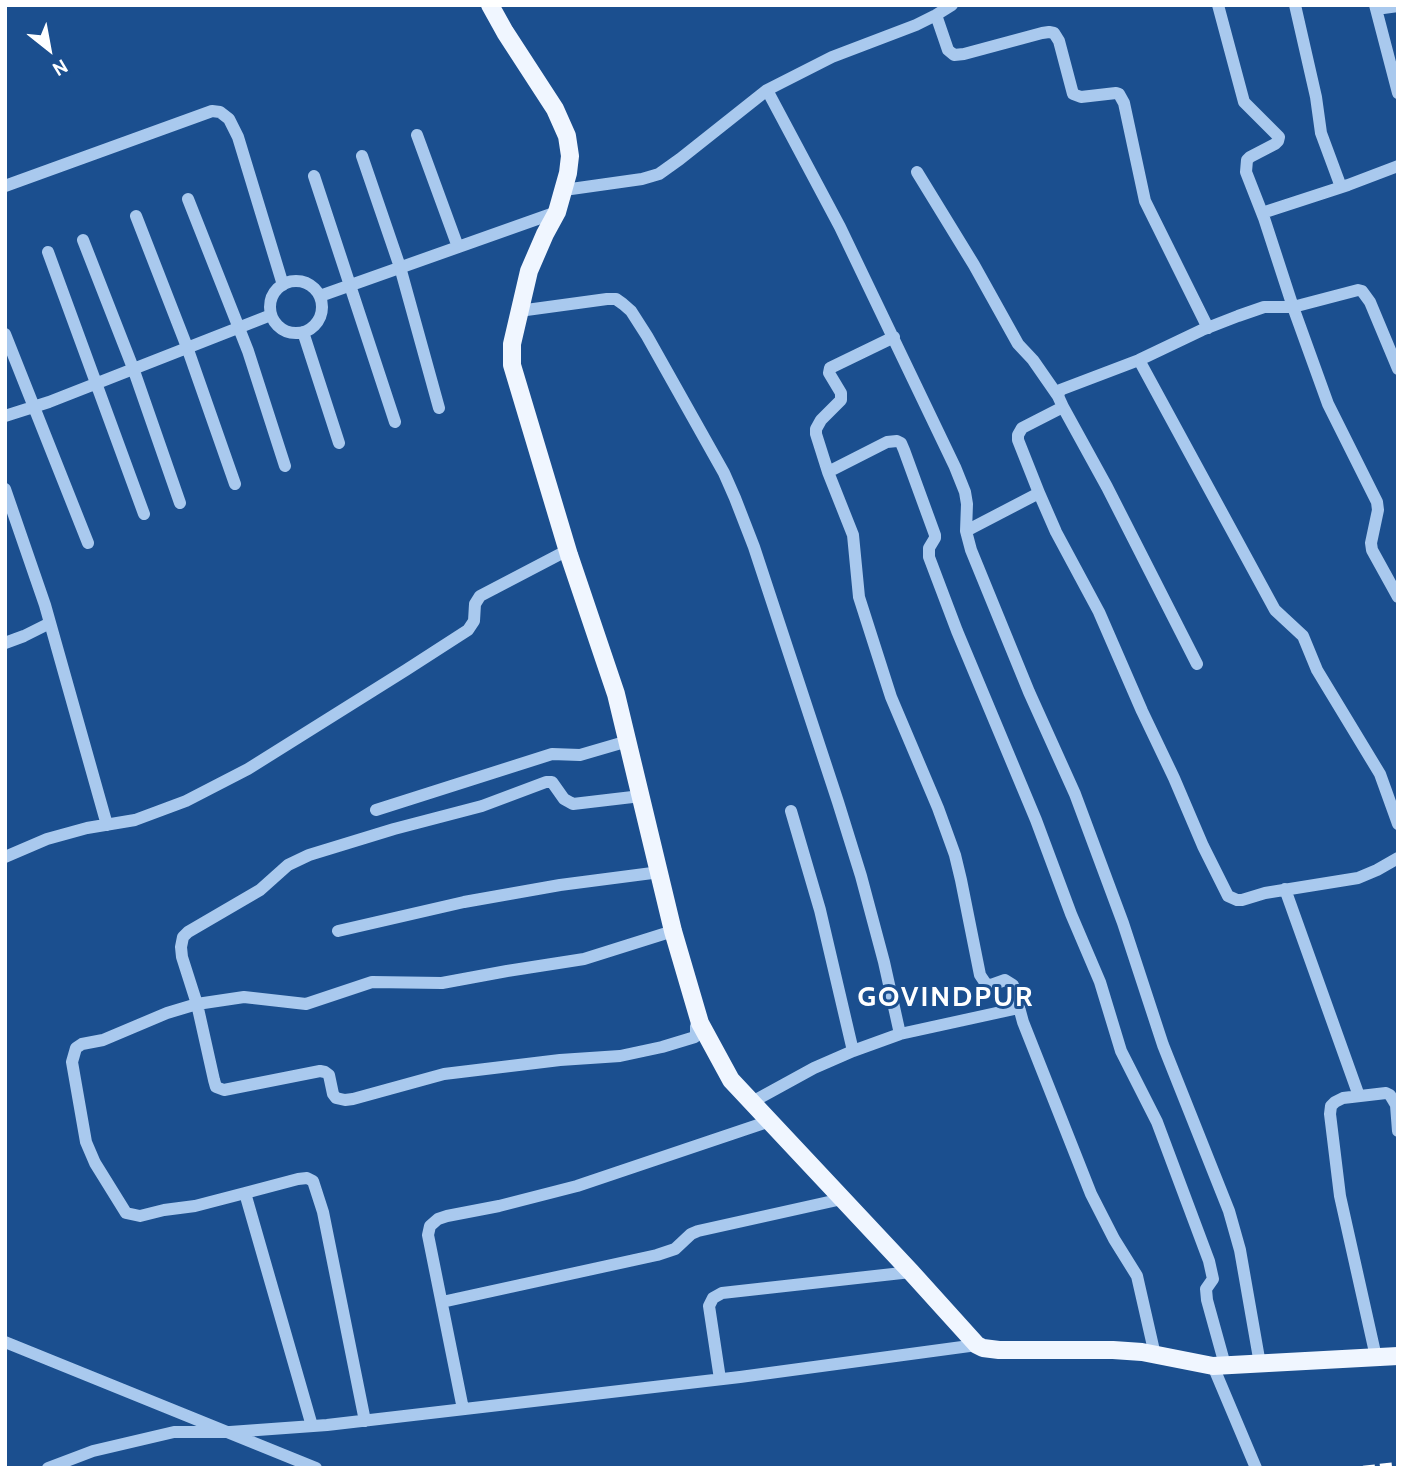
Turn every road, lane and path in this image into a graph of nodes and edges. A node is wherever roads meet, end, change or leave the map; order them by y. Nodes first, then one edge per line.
1 (490, 5) edge
2 (952, 5) edge
3 (1218, 5) edge
4 (1295, 5) edge
5 (1398, 6) edge
6 (1376, 7) edge
7 (936, 15) junction
8 (767, 90) junction
9 (1398, 93) edge
10 (416, 135) dead end
11 (362, 156) dead end
12 (1398, 166) edge
13 (917, 172) dead end
14 (314, 176) dead end
15 (5, 186) edge
16 (1341, 187) junction
17 (564, 190) junction
18 (188, 199) dead end
19 (557, 212) junction
20 (1262, 213) junction
21 (136, 216) dead end
22 (83, 240) dead end
23 (458, 247) junction
24 (48, 252) dead end
25 (400, 267) junction
26 (284, 285) junction
27 (350, 285) junction
28 (320, 296) junction
29 (1293, 307) junction
30 (519, 311) junction
31 (271, 315) junction
32 (239, 328) junction
33 (1208, 328) junction
34 (303, 332) junction
35 (5, 334) edge
36 (894, 337) junction
37 (187, 347) junction
38 (1139, 359) junction
39 (133, 368) junction
40 (1398, 369) edge
41 (96, 383) junction
42 (1061, 402) junction
43 (34, 406) junction
44 (439, 408) dead end
45 (5, 416) edge
46 (395, 422) dead end
47 (339, 443) dead end
48 (285, 466) dead end
49 (828, 472) junction
50 (235, 484) dead end
51 (5, 489) edge
52 (1039, 493) junction
53 (180, 503) dead end
54 (144, 514) dead end
55 (966, 531) junction
56 (88, 543) dead end
57 (568, 550) junction
58 (1398, 597) edge
59 (50, 623) junction
60 (5, 643) edge
61 (1197, 664) dead end
62 (628, 741) junction
63 (641, 796) junction
64 (376, 810) dead end
65 (791, 811) dead end
66 (1398, 824) edge
67 (107, 825) junction
68 (5, 857) edge
69 (1398, 858) edge
70 (660, 872) junction
71 (1285, 889) junction
72 (338, 931) dead end
73 (673, 931) junction
74 (197, 1004) junction
75 (1019, 1008) junction
76 (700, 1023) junction
77 (900, 1034) junction
78 (853, 1051) junction
79 (1359, 1096) junction
80 (752, 1102) junction
81 (770, 1121) junction
82 (1398, 1131) edge
83 (245, 1193) junction
84 (842, 1199) junction
85 (911, 1272) junction
86 (442, 1302) junction
87 (5, 1342) edge
88 (977, 1345) junction
89 (1155, 1355) junction
90 (1398, 1356) edge
91 (1376, 1357) junction
92 (1260, 1364) junction
93 (1219, 1366) junction
94 (720, 1379) junction
95 (463, 1409) junction
96 (365, 1421) junction
97 (312, 1426) junction
98 (230, 1432) junction
99 (48, 1468) edge
100 (316, 1468) edge
101 (1256, 1468) edge

1 - 17 main road
2 - 7 street
3 - 20 street
4 - 16 street
5 - 6 street
6 - 9 street
7 - 8 street
7 - 33 street
8 - 17 street
8 - 36 street
10 - 23 street
11 - 25 street
12 - 16 street
13 - 42 street
14 - 27 street
15 - 26 street
16 - 20 street
17 - 19 main road
18 - 32 street
19 - 23 street
19 - 30 main road
20 - 29 street
21 - 37 street
22 - 39 street
23 - 25 street
24 - 41 street
25 - 27 street
25 - 44 street
26 - 28 street
26 - 31 street
27 - 28 street
27 - 46 street
28 - 34 street
29 - 33 street
29 - 40 street
29 - 58 street
30 - 57 main road
30 - 77 street
31 - 32 street
31 - 34 street
32 - 37 street
32 - 48 street
33 - 38 street
34 - 47 street
35 - 43 street
36 - 49 street
36 - 55 street
37 - 39 street
37 - 50 street
38 - 42 street
38 - 66 street
39 - 41 street
39 - 53 street
41 - 43 street
41 - 54 street
42 - 52 street
42 - 61 street
43 - 45 street
43 - 56 street
49 - 75 street
49 - 93 street
51 - 59 street
52 - 55 street
52 - 71 street
55 - 92 street
57 - 62 main road
57 - 67 street
59 - 60 street
59 - 67 street
62 - 63 main road
62 - 64 street
63 - 70 main road
63 - 74 street
65 - 78 street
67 - 68 street
69 - 71 street
70 - 72 street
70 - 73 main road
71 - 79 street
73 - 74 street
73 - 76 main road
74 - 76 street
74 - 83 street
75 - 77 street
75 - 89 street
76 - 80 main road
77 - 78 street
78 - 80 street
79 - 82 street
79 - 91 street
80 - 81 main road
81 - 84 main road
81 - 86 street
83 - 96 street
83 - 97 street
84 - 85 main road
84 - 86 street
85 - 88 main road
85 - 94 street
86 - 95 street
87 - 98 street
88 - 89 main road
88 - 94 street
89 - 93 main road
90 - 91 main road
91 - 92 main road
92 - 93 main road
93 - 101 street
94 - 95 street
95 - 96 street
96 - 97 street
97 - 98 street
98 - 99 street
98 - 100 street

